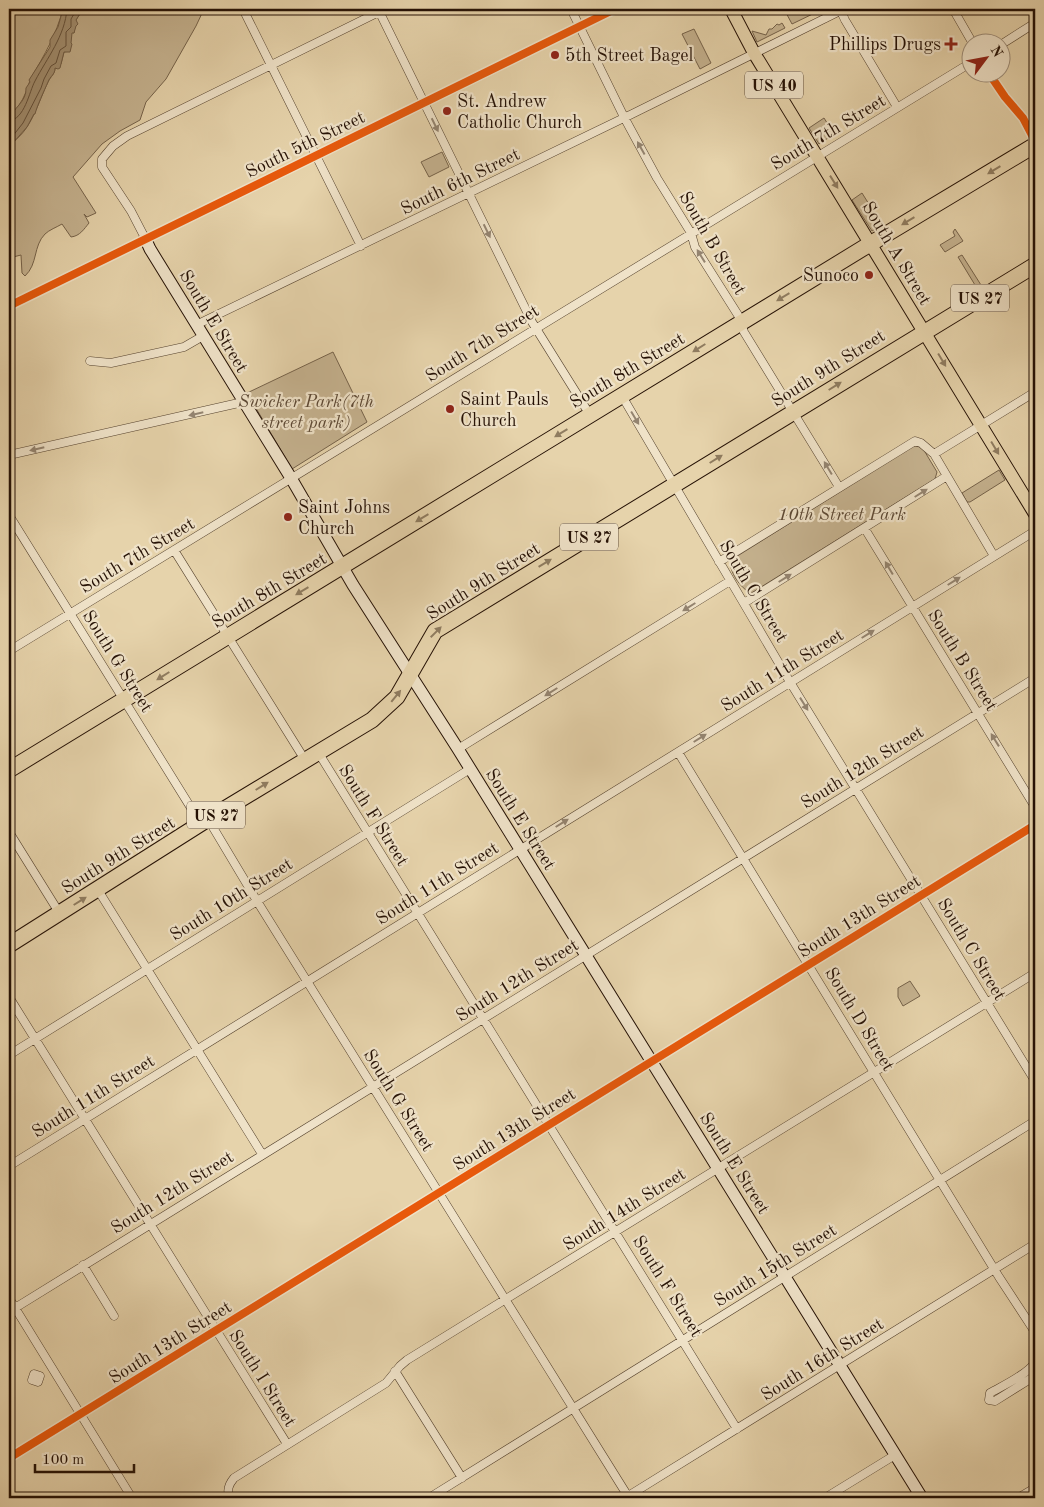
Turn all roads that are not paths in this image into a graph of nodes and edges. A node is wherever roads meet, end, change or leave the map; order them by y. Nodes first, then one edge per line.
1 (244, 9) edge
2 (571, 9) edge
3 (616, 9) edge
4 (731, 9) edge
5 (841, 9) edge
6 (953, 9) edge
7 (1033, 9) edge
8 (381, 10) edge
9 (1035, 13) edge
10 (1035, 24) edge
11 (580, 26) junction
12 (966, 32) edge
13 (1012, 38) edge
14 (754, 53) junction
15 (272, 65) junction
16 (962, 68) edge
17 (995, 82) edge
18 (425, 103) junction
19 (898, 107) junction
20 (624, 118) junction
21 (1035, 143) edge
22 (317, 155) junction
23 (817, 155) junction
24 (468, 193) junction
25 (691, 233) junction
26 (146, 238) junction
27 (870, 244) junction
28 (361, 246) junction
29 (1035, 265) edge
30 (9, 306) edge
31 (741, 323) junction
32 (196, 325) junction
33 (536, 328) junction
34 (924, 331) junction
35 (203, 336) junction
36 (90, 361) dead end
37 (1035, 392) edge
38 (622, 396) junction
39 (243, 402) junction
40 (794, 412) junction
41 (590, 415) junction
42 (982, 426) junction
43 (934, 454) junction
44 (9, 455) edge
45 (947, 476) junction
46 (291, 478) junction
47 (675, 485) junction
48 (840, 487) junction
49 (1035, 514) edge
50 (9, 515) edge
51 (865, 528) junction
52 (1035, 531) edge
53 (174, 550) junction
54 (994, 556) junction
55 (719, 562) junction
56 (343, 566) junction
57 (730, 581) junction
58 (744, 603) junction
59 (912, 607) junction
60 (70, 613) junction
61 (228, 636) junction
62 (9, 651) edge
63 (410, 672) junction
64 (1035, 678) edge
65 (790, 682) junction
66 (125, 700) junction
67 (978, 713) junction
68 (458, 749) junction
69 (318, 752) junction
70 (678, 752) junction
71 (305, 760) junction
72 (470, 769) junction
73 (9, 770) edge
74 (856, 788) junction
75 (1035, 806) edge
76 (205, 822) junction
77 (1035, 825) edge
78 (9, 832) edge
79 (367, 832) junction
80 (520, 849) junction
81 (744, 858) junction
82 (98, 890) junction
83 (922, 895) junction
84 (256, 901) junction
85 (418, 912) junction
86 (60, 914) junction
87 (9, 945) edge
88 (586, 955) junction
89 (809, 965) junction
90 (146, 968) junction
91 (1035, 972) edge
92 (306, 981) junction
93 (9, 996) edge
94 (987, 1002) junction
95 (484, 1018) junction
96 (35, 1039) junction
97 (196, 1048) junction
98 (9, 1055) edge
99 (652, 1062) junction
100 (874, 1072) junction
101 (1035, 1081) edge
102 (372, 1087) junction
103 (85, 1119) junction
104 (1035, 1121) edge
105 (550, 1125) junction
106 (262, 1154) junction
107 (9, 1166) edge
108 (717, 1168) junction
109 (941, 1180) junction
110 (439, 1193) junction
111 (150, 1224) junction
112 (616, 1231) junction
113 (1035, 1244) edge
114 (83, 1265) junction
115 (995, 1270) junction
116 (785, 1276) junction
117 (9, 1298) edge
118 (506, 1300) junction
119 (15, 1308) junction
120 (114, 1316) dead end
121 (216, 1330) junction
122 (1034, 1332) edge
123 (683, 1339) junction
124 (1035, 1339) edge
125 (1034, 1364) edge
126 (840, 1366) junction
127 (395, 1371) junction
128 (1035, 1376) edge
129 (573, 1408) junction
130 (80, 1415) junction
131 (737, 1429) junction
132 (287, 1444) junction
133 (895, 1455) junction
134 (9, 1458) edge
135 (462, 1478) junction
136 (1035, 1488) edge
137 (132, 1498) edge
138 (230, 1498) edge
139 (429, 1498) edge
140 (627, 1498) edge
141 (826, 1498) edge
142 (922, 1498) edge
143 (1018, 1498) edge

1 - 15 street
2 - 11 street, South B Street
3 - 11 street, South 5th Street
4 - 14 main road, South A Street / US 40
5 - 14 street, South 6th Street
5 - 19 street
6 - 12 street
7 - 9 street
8 - 15 street
8 - 18 street
10 - 13 street
11 - 18 street, South 5th Street
11 - 20 street, South B Street
14 - 20 street, South 6th Street
14 - 23 main road, South A Street / US 40
15 - 22 street
15 - 26 street, South E Street
16 - 19 street, South 7th Street
17 - 21 street
18 - 22 street, South 5th Street
18 -> 24 street
19 - 23 street, South 7th Street
20 - 24 street, South 6th Street
25 -> 20 street, South B Street
21 -> 27 highway, South 8th Street
22 - 26 street, South 5th Street
22 - 28 street
23 - 25 street, South 7th Street
23 -> 27 main road, South A Street / US 40
24 - 28 street, South 6th Street
24 -> 33 street
31 -> 25 street, South B Street
25 - 33 street, South 7th Street
26 - 30 street, South 5th Street
26 - 32 street, South E Street
27 -> 31 highway, South 8th Street
27 - 34 main road, South A Street / US 40
28 - 32 street, South 6th Street
29 - 34 highway, South 9th Street / US 27
31 -> 38 highway, South 8th Street
31 - 40 street, South B Street
32 - 35 street, South E Street
33 - 41 street
33 - 46 street, South 7th Street
40 -> 34 highway, South 9th Street / US 27
34 -> 42 main road, South A Street / US 40
35 - 36 street
35 - 39 street, South E Street
37 - 42 street
38 - 41 highway, South 8th Street
38 -> 47 street, South C Street
39 -> 44 street
39 - 46 street, South E Street
47 -> 40 highway, South 9th Street / US 27
48 -> 40 street, South B Street
41 -> 56 highway, South 8th Street
42 - 43 street
42 -> 49 main road, South A Street / US 40
43 - 45 street
43 - 48 street
51 -> 45 street
45 - 54 street
46 - 53 street, South 7th Street
46 - 56 street, South E Street
47 - 55 street, South C Street
63 -> 47 highway, South 9th Street / US 27
48 - 55 street
50 - 60 street, South G Street
58 -> 51 street
59 -> 51 street, South B Street
52 - 54 street, South 11th Street
53 - 60 street, South 7th Street
53 - 61 street
59 -> 54 street, South 11th Street
55 - 57 street, South C Street
56 -> 61 highway, South 8th Street
56 - 63 street, South E Street
57 - 58 street, South C Street
57 -> 68 street
58 - 65 street, South C Street
65 -> 59 street, South 11th Street
59 - 67 street, South B Street
60 - 62 street, South 7th Street
60 - 66 street, South G Street
61 -> 66 highway, South 8th Street
61 - 71 street
63 - 68 street, South E Street
69 -> 63 highway, South 9th Street / US 27
64 - 67 street, South 12th Street
70 -> 65 street, South 11th Street
65 -> 74 street, South C Street
66 - 73 highway, South 8th Street
66 - 76 street, South G Street
67 - 74 street, South 12th Street
75 -> 67 street, South B Street
68 - 72 street, South E Street
69 - 71 highway, South 9th Street / US 27
69 - 79 street, South F Street
80 -> 70 street, South 11th Street
70 - 81 street, South D Street
76 -> 71 highway, South 9th Street / US 27
72 - 79 street, South 10th Street
72 - 80 street, South E Street
74 - 81 street, South 12th Street
74 - 83 street, South C Street
76 - 82 highway, South 9th Street / US 27
76 - 84 street, South G Street
77 - 83 street, South 13th Street
78 - 86 street
79 - 84 street, South 10th Street
79 - 85 street, South F Street
80 - 85 street, South 11th Street
80 - 88 street, South E Street
81 - 88 street, South 12th Street
81 - 89 street, South D Street
86 -> 82 highway, South 9th Street / US 27
82 - 90 street
83 - 89 street, South 13th Street
83 - 94 street, South C Street
84 - 90 street, South 10th Street
84 - 92 street, South G Street
85 - 92 street, South 11th Street
85 - 95 street, South F Street
86 - 87 highway, South 9th Street / US 27
88 - 95 street, South 12th Street
88 - 99 street, South E Street
89 - 99 street, South 13th Street
89 - 100 street, South D Street
90 - 96 street, South 10th Street
90 - 97 street
91 - 94 street, South 14th Street
92 - 97 street, South 11th Street
92 - 102 street, South G Street
93 - 96 street, South I Street
94 - 100 street, South 14th Street
94 - 101 street, South C Street
95 - 102 street, South 12th Street
95 - 105 street, South F Street
96 - 98 street, South 10th Street
96 - 103 street, South I Street
97 - 103 street, South 11th Street
97 - 106 street
99 - 105 street, South 13th Street
99 - 108 street, South E Street
100 - 108 street, South 14th Street
100 - 109 street, South D Street
102 - 106 street, South 12th Street
102 - 110 street, South G Street
103 - 107 street, South 11th Street
103 - 111 street, South I Street
104 - 109 street, South 15th Street
105 - 110 street, South 13th Street
105 - 112 street, South F Street
106 - 111 street, South 12th Street
108 - 112 street, South 14th Street
108 - 116 street, South E Street
109 - 115 street, South D Street
109 - 116 street, South 15th Street
110 - 118 street, South G Street
110 - 121 street, South 13th Street
111 - 114 street, South 12th Street
111 - 121 street, South I Street
112 - 118 street, South 14th Street
112 - 123 street, South F Street
113 - 115 street, South 16th Street
114 - 119 street, South 12th Street
114 - 120 street
115 - 122 street, South D Street
115 - 126 street, South 16th Street
116 - 123 street, South 15th Street
116 - 126 street, South E Street
117 - 119 street
118 - 127 street, South 14th Street
118 - 129 street, South G Street
119 - 130 street
121 - 130 street, South 13th Street
121 - 132 street, South I Street
122 - 124 street, South D Street
123 - 129 street, South 15th Street
123 - 131 street, South F Street
125 - 128 street
126 - 131 street, South 16th Street
126 - 133 street, South E Street
127 - 132 street, South 14th Street
127 - 135 street
129 - 135 street, South 15th Street
129 - 140 street, South G Street
130 - 134 street, South 13th Street
130 - 137 street
131 - 140 street, South 16th Street
132 - 138 street, South 14th Street
133 - 141 street
133 - 142 street, South E Street
135 - 139 street, South 15th Street
136 - 143 street

